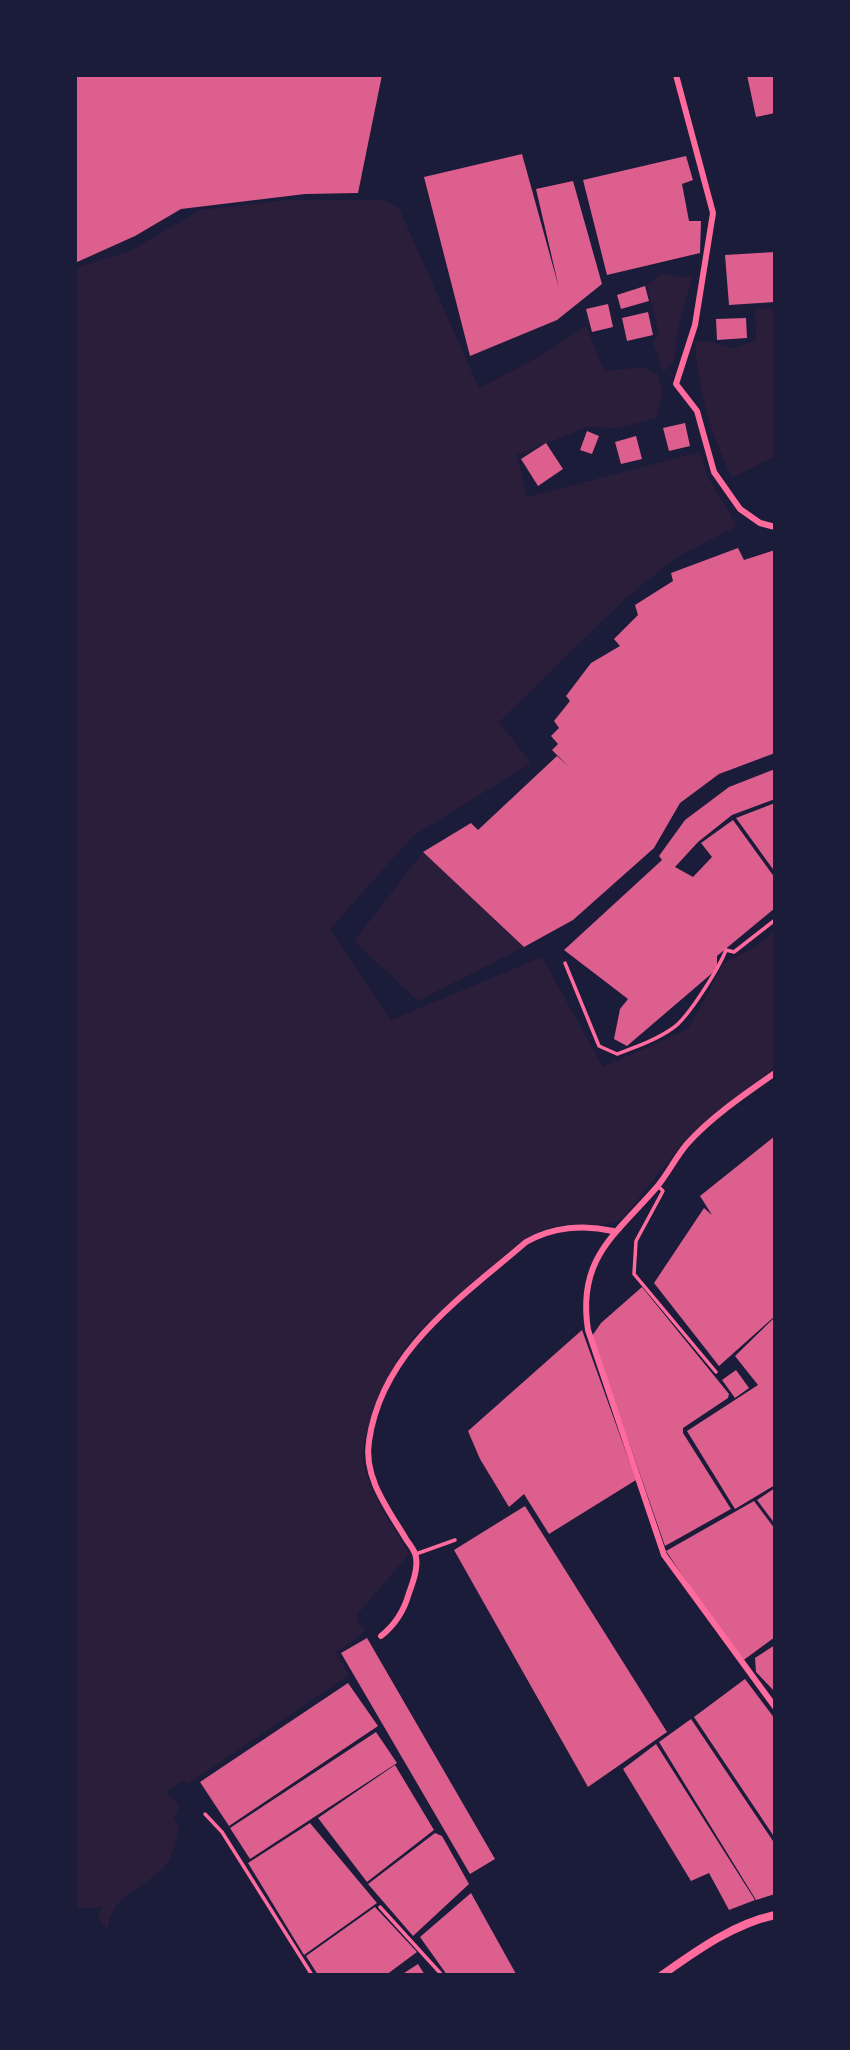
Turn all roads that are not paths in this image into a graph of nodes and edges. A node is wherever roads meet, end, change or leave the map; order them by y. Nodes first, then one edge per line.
1 (676, 75) edge
2 (775, 527) edge
3 (775, 920) edge
4 (565, 963) dead end
5 (775, 1073) edge
6 (658, 1186) junction
7 (613, 1231) junction
8 (716, 1372) dead end
9 (456, 1540) dead end
10 (416, 1554) junction
11 (381, 1636) dead end
12 (775, 1707) edge
13 (205, 1814) dead end
14 (380, 1907) dead end
15 (775, 1915) edge
16 (312, 1975) edge
17 (442, 1975) edge
18 (662, 1975) edge

1 - 2 street
3 - 4 lane
5 - 6 street
6 - 7 street
6 - 8 lane
7 - 10 street
7 - 12 street
9 - 10 lane
10 - 11 street
13 - 16 lane
14 - 17 lane
15 - 18 street

